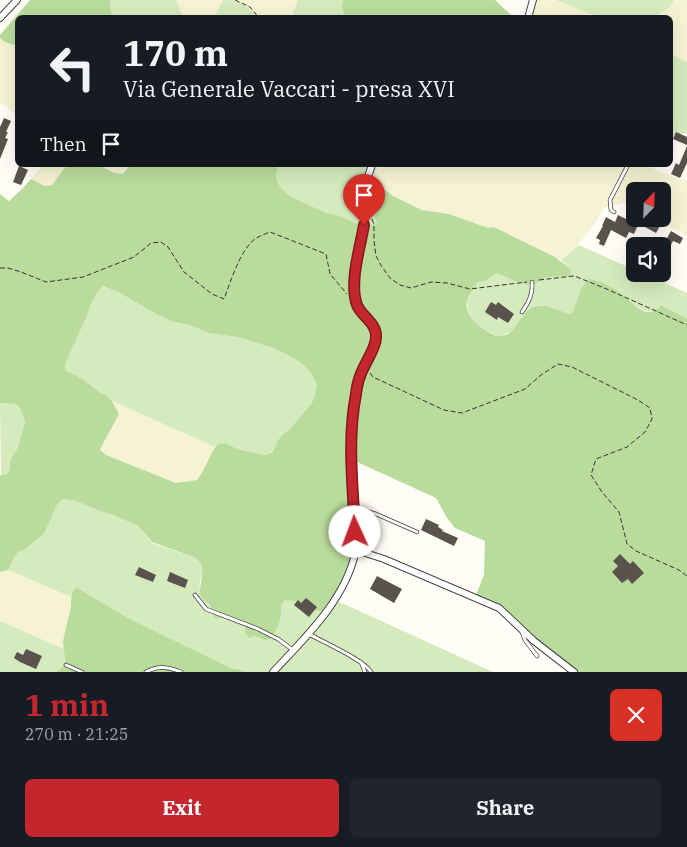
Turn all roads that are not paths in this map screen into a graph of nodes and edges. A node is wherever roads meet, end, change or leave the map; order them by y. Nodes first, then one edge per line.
1 (17, 0) edge
2 (533, 0) edge
3 (529, 15) edge
4 (0, 18) edge
5 (371, 167) edge
6 (627, 167) edge
7 (614, 212) dead end
8 (532, 282) road end
9 (522, 312) dead end
10 (354, 508) junction
11 (416, 532) dead end
12 (356, 550) junction
13 (195, 595) dead end
14 (522, 631) junction
15 (308, 634) junction
16 (294, 650) junction
17 (537, 656) dead end
18 (360, 662) junction
19 (66, 665) dead end
20 (82, 672) edge
21 (146, 672) edge
22 (181, 672) edge
23 (273, 672) edge
24 (365, 672) edge
25 (371, 672) edge
26 (574, 672) edge

1 - 4 street
2 - 3 street
5 - 10 street
6 - 7 lane
8 - 9 lane
10 - 11 lane
10 - 12 street
12 - 14 street
12 - 15 street
13 - 16 lane
14 - 17 lane
14 - 26 street
15 - 16 street
15 - 18 lane
16 - 23 street
18 - 24 lane
18 - 25 lane
19 - 20 lane
21 - 22 lane

